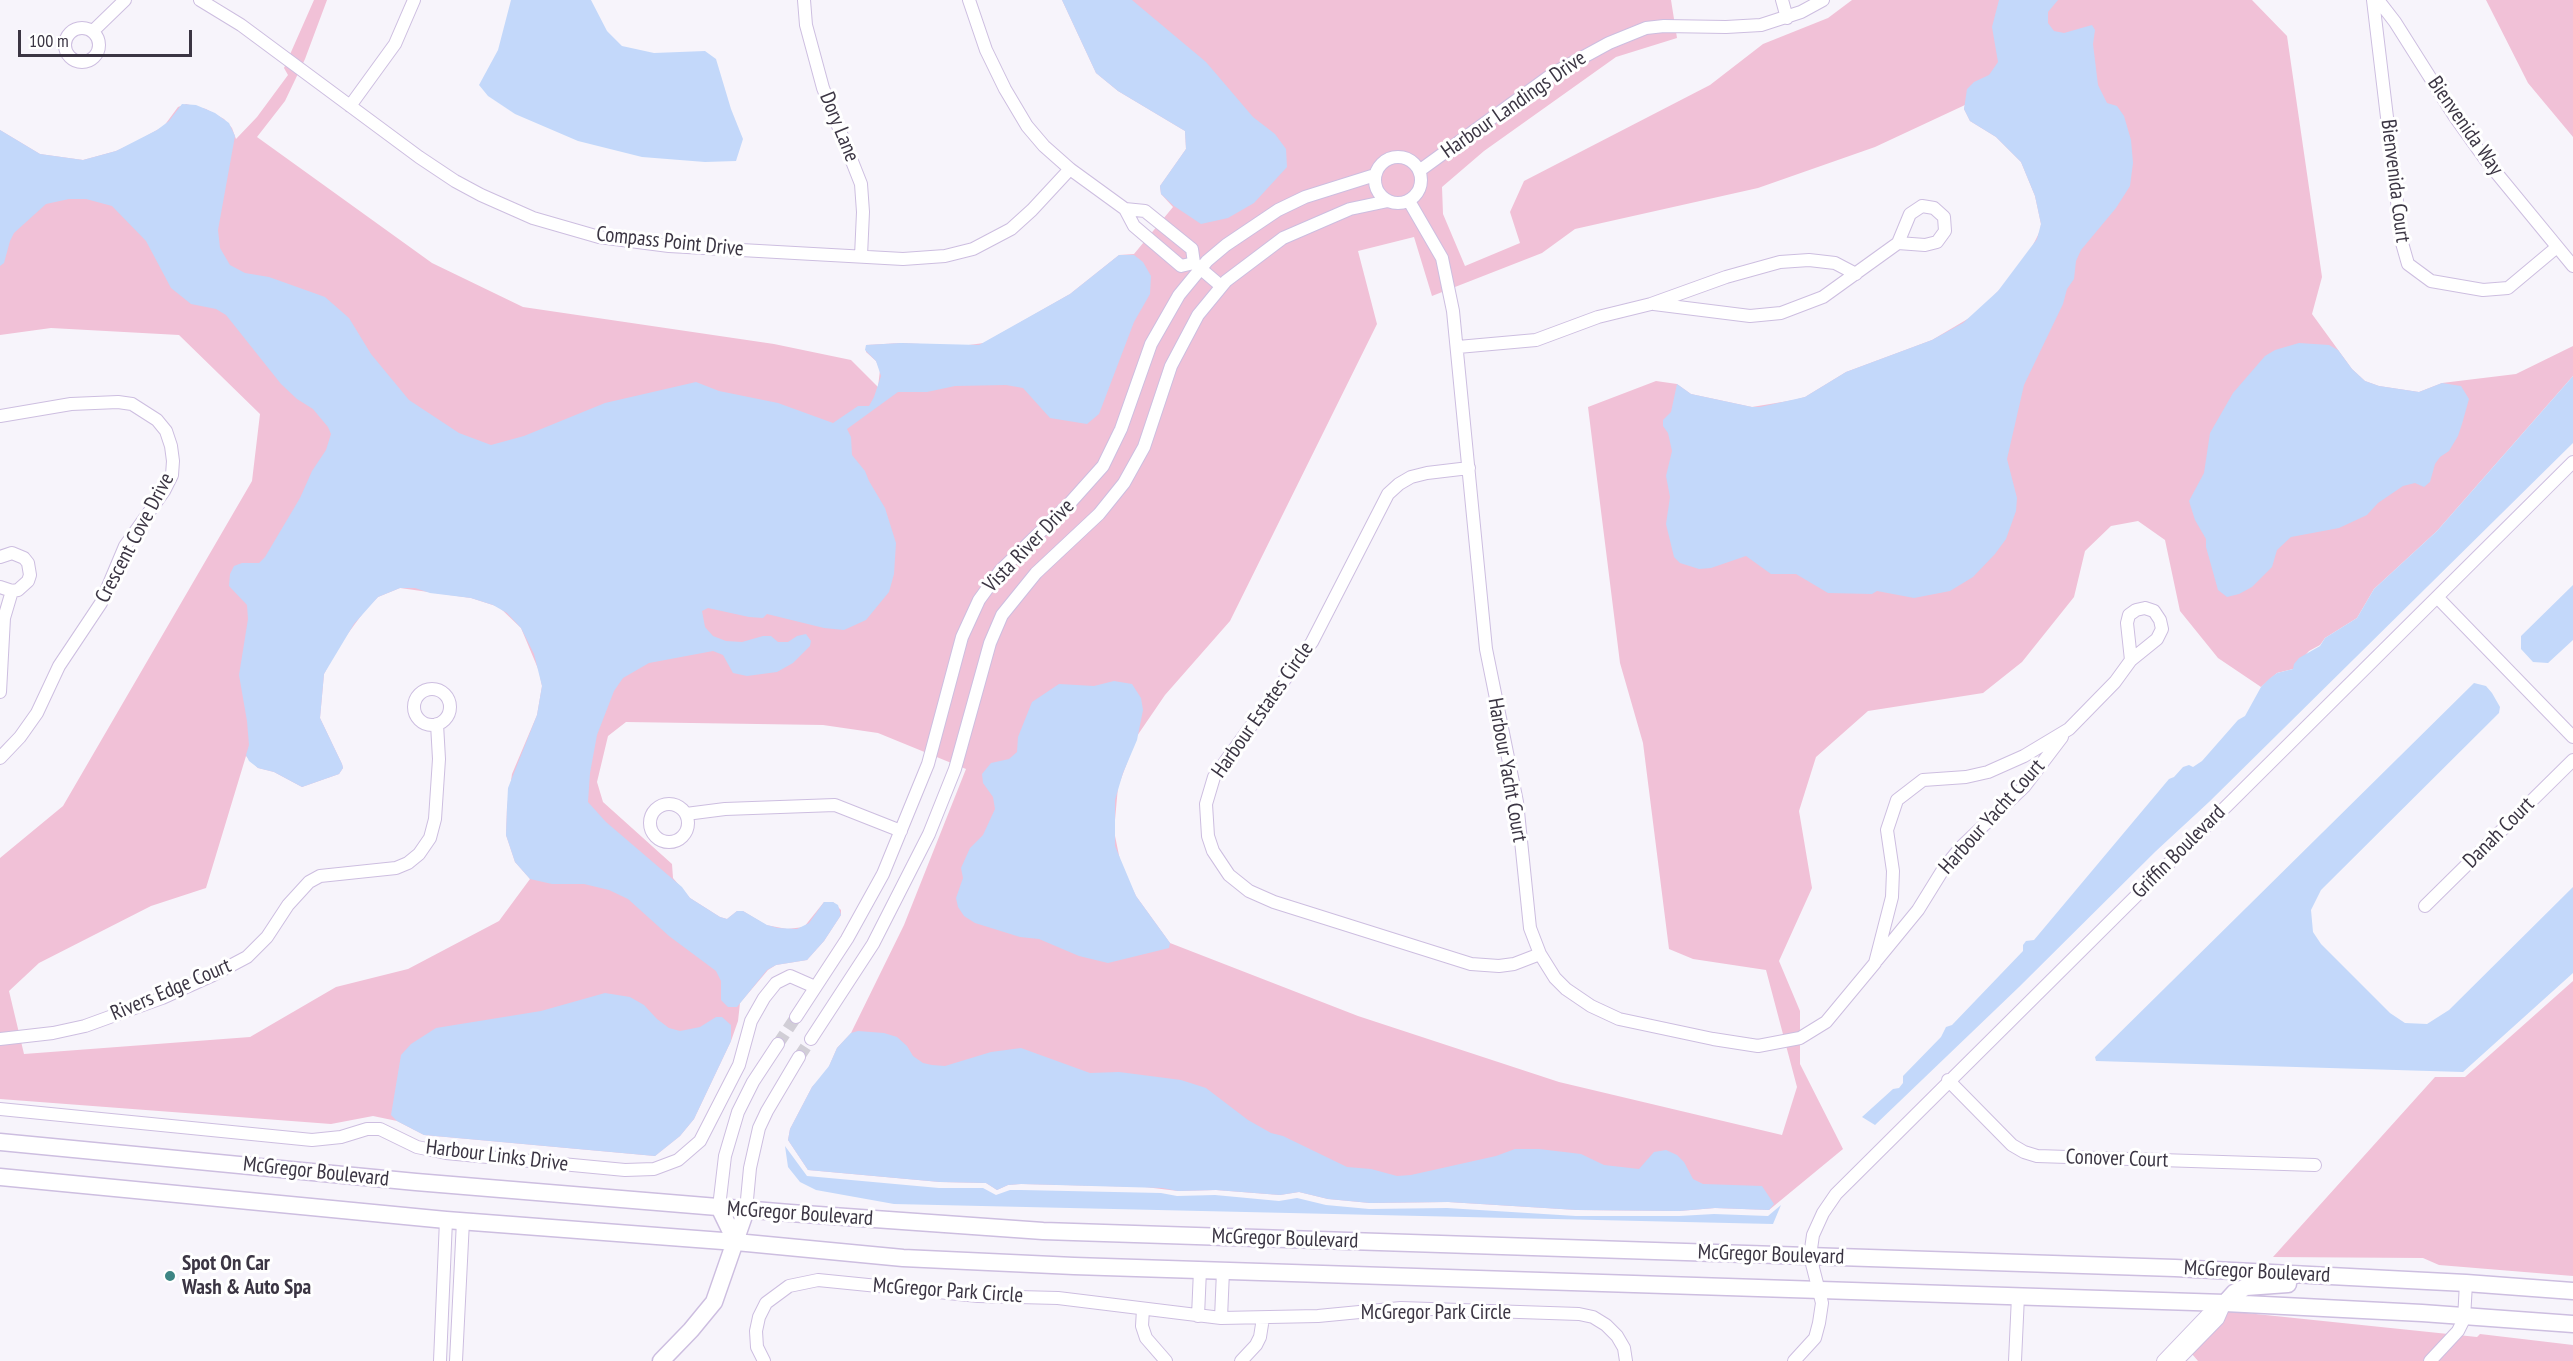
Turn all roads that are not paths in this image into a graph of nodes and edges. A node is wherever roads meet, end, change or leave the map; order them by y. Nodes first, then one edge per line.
1 (125, 0) edge
2 (200, 0) edge
3 (414, 0) edge
4 (804, 0) edge
5 (969, 0) edge
6 (1782, 0) edge
7 (1823, 0) edge
8 (2373, 0) edge
9 (2378, 0) edge
10 (1787, 18) junction
11 (93, 32) dead end
12 (350, 106) junction
13 (1070, 169) junction
14 (1419, 171) junction
15 (1375, 175) junction
16 (1389, 201) junction
17 (1409, 201) junction
18 (1125, 209) junction
19 (1168, 230) junction
20 (1898, 243) dead end
21 (1156, 245) junction
22 (2557, 247) junction
23 (861, 256) junction
24 (1198, 266) junction
25 (2573, 266) edge
26 (1856, 274) junction
27 (1221, 286) junction
28 (1651, 304) junction
29 (1458, 347) junction
30 (0, 416) edge
31 (2573, 462) edge
32 (1469, 468) junction
33 (0, 557) edge
34 (6, 589) edge
35 (2437, 597) junction
36 (2131, 660) dead end
37 (0, 692) edge
38 (437, 724) dead end
39 (2069, 729) junction
40 (2573, 737) edge
41 (0, 758) edge
42 (2573, 760) edge
43 (686, 814) dead end
44 (901, 831) junction
45 (2425, 906) dead end
46 (1540, 954) junction
47 (1875, 963) junction
48 (815, 987) junction
49 (796, 1017) tunnel mouth
50 (0, 1039) edge
51 (811, 1039) tunnel mouth
52 (778, 1044) tunnel mouth
53 (799, 1057) tunnel mouth
54 (1948, 1080) junction
55 (0, 1109) edge
56 (0, 1142) edge
57 (2315, 1165) dead end
58 (0, 1177) edge
59 (719, 1207) junction
60 (746, 1210) junction
61 (446, 1220) junction
62 (464, 1221) junction
63 (736, 1242) junction
64 (1810, 1256) junction
65 (1200, 1270) junction
66 (1223, 1271) junction
67 (2374, 1278) junction
68 (2466, 1283) junction
69 (1818, 1290) junction
70 (2573, 1291) edge
71 (2018, 1296) junction
72 (2225, 1303) junction
73 (1143, 1309) junction
74 (1198, 1316) junction
75 (2464, 1316) junction
76 (1221, 1318) junction
77 (1263, 1318) junction
78 (2573, 1324) edge
79 (440, 1361) edge
80 (456, 1361) edge
81 (661, 1361) edge
82 (764, 1361) edge
83 (1166, 1361) edge
84 (1241, 1361) edge
85 (1626, 1361) edge
86 (1794, 1361) edge
87 (2015, 1361) edge
88 (2163, 1361) edge
89 (2177, 1361) edge
90 (2430, 1361) edge

1 - 11 street
2 - 12 street, Compass Point Drive
3 - 12 street
4 - 23 street, Dory Lane
5 - 13 street
6 - 10 street
7 - 10 street, Harbour Landings Drive
8 - 22 street, Bienvenida Court
9 - 22 street, Bienvenida Way
10 - 14 street, Harbour Landings Drive
12 - 23 street, Compass Point Drive
13 - 18 street
13 - 23 street, Compass Point Drive
14 - 15 street
14 - 17 street
15 - 16 street
15 - 24 street, Vista River Drive
16 - 17 street
16 - 27 street, Vista River Drive
17 - 29 street, Harbour Yacht Court
18 - 19 street
18 - 21 street
19 - 21 street
19 - 24 street
20 - 26 street
21 - 24 street
22 - 25 street, Bienvenida Way
24 - 27 street
24 - 44 street, Vista River Drive
26 - 28 street
26 - 28 street
27 - 51 street, Vista River Drive
28 - 29 street
29 - 32 street, Harbour Yacht Court
30 - 41 street, Crescent Cove Drive
31 - 35 street, Griffin Boulevard
32 - 46 street, Harbour Yacht Court
32 - 46 street, Harbour Estates Circle
33 - 34 street
34 - 37 street
35 - 40 street
35 - 54 street, Griffin Boulevard
36 - 39 street, Harbour Yacht Court
38 - 50 street, Rivers Edge Court
39 - 47 street, Harbour Yacht Court
39 - 47 street, Harbour Yacht Court
42 - 45 street, Danah Court
43 - 44 street
44 - 48 street, Vista River Drive
46 - 47 street, Harbour Yacht Court
48 - 49 street, Vista River Drive
48 - 55 street, Harbour Links Drive
52 - 59 street
53 - 60 street
54 - 57 street, Conover Court
54 - 64 street, Griffin Boulevard
56 - 59 main road, McGregor Boulevard
58 - 61 main road, McGregor Boulevard
59 - 60 main road, McGregor Boulevard
59 - 63 main road
60 - 63 main road
60 - 64 main road, McGregor Boulevard
61 - 62 main road, McGregor Boulevard
61 - 79 street
62 - 63 main road, McGregor Boulevard
62 - 80 street
63 - 65 main road, McGregor Boulevard
63 - 81 main road
64 - 67 main road, McGregor Boulevard
64 - 69 street
65 - 66 main road, McGregor Boulevard
65 - 74 street
66 - 69 main road, McGregor Boulevard
66 - 76 street
67 - 68 main road, McGregor Boulevard
67 - 72 main road
68 - 70 main road, McGregor Boulevard
68 - 75 street
69 - 71 main road, McGregor Boulevard
69 - 86 street
71 - 72 main road, McGregor Boulevard
71 - 87 street
72 - 75 main road, McGregor Boulevard
72 - 88 street
72 - 89 street
73 - 74 street, McGregor Park Circle
73 - 82 street, McGregor Park Circle
73 - 83 street
74 - 76 street, McGregor Park Circle
75 - 78 main road, McGregor Boulevard
75 - 90 street
76 - 77 street, McGregor Park Circle
77 - 84 street
77 - 85 street, McGregor Park Circle

